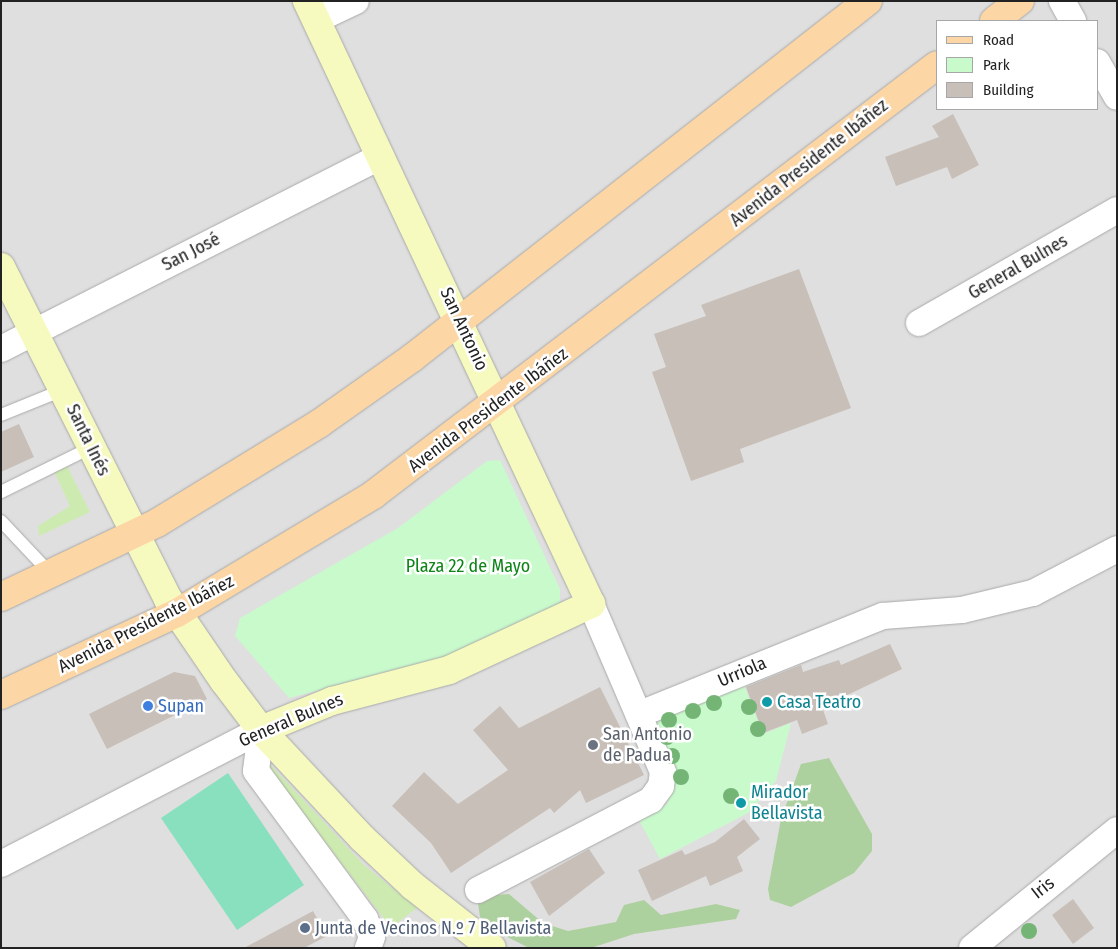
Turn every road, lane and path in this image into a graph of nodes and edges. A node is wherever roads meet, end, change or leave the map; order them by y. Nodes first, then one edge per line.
1 (356, 1) edge
2 (868, 1) edge
3 (1020, 1) edge
4 (1062, 1) edge
5 (312, 11) edge
6 (995, 20) edge
7 (1072, 20) edge
8 (1098, 64) edge
9 (936, 66) edge
10 (1117, 97) edge
11 (381, 156) junction
12 (1117, 210) edge
13 (1, 268) edge
14 (460, 319) junction
15 (919, 323) dead end
16 (34, 332) junction
17 (1, 349) edge
18 (63, 390) junction
19 (498, 402) junction
20 (1, 415) edge
21 (92, 447) junction
22 (1, 492) edge
23 (2, 523) edge
24 (134, 535) junction
25 (1117, 549) edge
26 (51, 574) junction
27 (1, 597) edge
28 (591, 604) junction
29 (177, 612) junction
30 (1, 695) edge
31 (640, 714) junction
32 (261, 730) junction
33 (1117, 830) edge
34 (1, 864) edge
35 (478, 890) dead end
36 (985, 944) edge
37 (369, 947) edge
38 (492, 948) edge

1 - 5 street
2 - 14 main road
3 - 6 main road
4 - 7 street
5 - 11 main road, San Antonio
8 - 10 street
9 - 19 main road, Avenida Presidente Ibáñez
11 - 14 main road, San Antonio
11 - 16 street, San José
12 - 15 street, General Bulnes
13 - 16 main road, Santa Inés
14 - 19 main road, San Antonio
14 - 24 main road
16 - 17 street, San José
16 - 18 main road, Santa Inés
18 - 20 lane
18 - 21 main road, Santa Inés
19 - 28 main road, San Antonio
19 - 29 main road, Avenida Presidente Ibáñez
21 - 22 lane
21 - 24 main road, Santa Inés
23 - 26 lane
24 - 26 main road
24 - 29 main road, Santa Inés
25 - 31 street, Urriola
26 - 27 main road
28 - 31 street, San Antonio
28 - 32 main road, General Bulnes
29 - 30 main road, Avenida Presidente Ibáñez
29 - 32 main road, Santa Inés
31 - 35 street
32 - 34 street, General Bulnes
32 - 37 street
32 - 38 main road, Santa Inés
33 - 36 street, Iris

